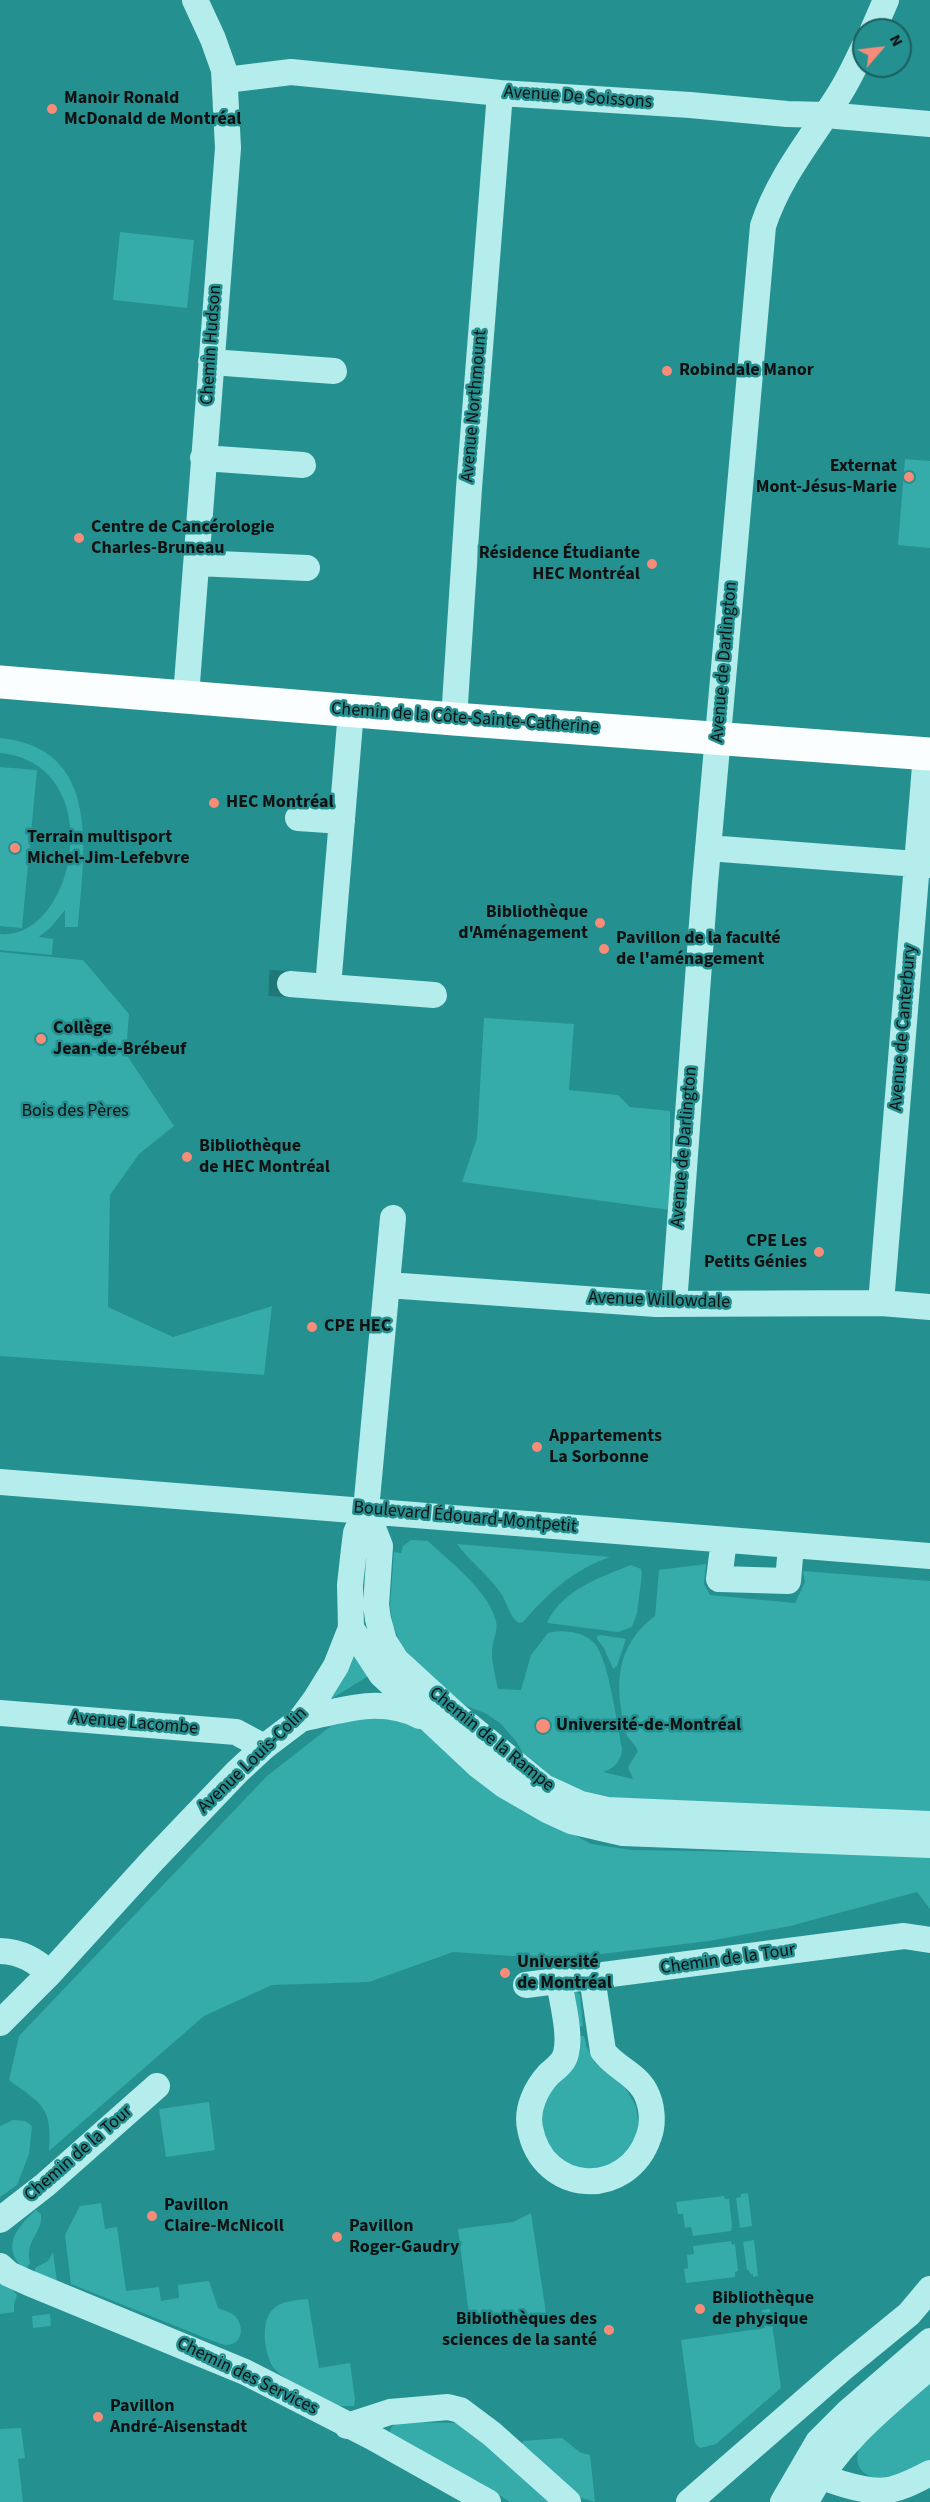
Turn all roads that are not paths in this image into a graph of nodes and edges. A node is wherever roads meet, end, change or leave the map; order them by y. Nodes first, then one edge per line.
1 (195, 0) edge
2 (886, 0) edge
3 (878, 18) edge
4 (852, 70) edge
5 (226, 80) junction
6 (500, 93) junction
7 (825, 115) junction
8 (930, 124) edge
9 (211, 362) junction
10 (334, 371) dead end
11 (203, 458) junction
12 (303, 465) dead end
13 (197, 563) junction
14 (307, 568) dead end
15 (0, 682) edge
16 (186, 696) junction
17 (351, 711) junction
18 (454, 719) junction
19 (718, 738) junction
20 (928, 754) edge
21 (298, 818) dead end
22 (342, 821) junction
23 (708, 848) junction
24 (924, 864) edge
25 (290, 984) tunnel mouth
26 (328, 987) junction
27 (434, 995) dead end
28 (393, 1218) dead end
29 (387, 1285) junction
30 (881, 1303) junction
31 (674, 1304) junction
32 (930, 1307) edge
33 (0, 1482) edge
34 (366, 1510) junction
35 (724, 1540) junction
36 (792, 1546) junction
37 (930, 1556) edge
38 (351, 1628) junction
39 (389, 1667) junction
40 (335, 1712) junction
41 (0, 1713) edge
42 (301, 1719) junction
43 (427, 1720) junction
44 (264, 1748) junction
45 (930, 1824) edge
46 (930, 1845) edge
47 (930, 1940) edge
48 (0, 1951) edge
49 (50, 1973) junction
50 (592, 1977) junction
51 (559, 1981) junction
52 (526, 1984) dead end
53 (0, 2023) edge
54 (157, 2086) dead end
55 (0, 2220) edge
56 (0, 2266) edge
57 (930, 2289) edge
58 (930, 2341) edge
59 (930, 2367) edge
60 (347, 2426) junction
61 (811, 2472) junction
62 (930, 2473) edge
63 (892, 2496) edge
64 (488, 2502) edge
65 (568, 2502) edge
66 (689, 2502) edge
67 (783, 2502) edge
68 (806, 2502) edge

1 - 5 street, Chemin Hudson
2 - 3 street
4 - 7 street, Avenue de Darlington
5 - 6 street, Avenue De Soissons
5 - 9 street, Chemin Hudson
6 - 7 street, Avenue De Soissons
6 - 18 street, Avenue Northmount
7 - 8 street, Avenue De Soissons
7 - 19 street, Avenue de Darlington
9 - 10 street
9 - 11 street, Chemin Hudson
11 - 12 street
11 - 13 street, Chemin Hudson
13 - 14 street
13 - 16 street, Chemin Hudson
15 - 16 main road, Chemin de la Côte-Sainte-Catherine
16 - 17 main road, Chemin de la Côte-Sainte-Catherine
17 - 18 main road, Chemin de la Côte-Sainte-Catherine
17 - 22 street
18 - 19 main road, Chemin de la Côte-Sainte-Catherine
19 - 20 main road, Chemin de la Côte-Sainte-Catherine
19 - 23 street, Avenue de Darlington
20 - 24 street, Avenue de Canterbury
21 - 22 street
22 - 26 street
23 - 24 street
23 - 31 street, Avenue de Darlington
24 - 30 street, Avenue de Canterbury
25 - 26 street
26 - 27 street
28 - 29 street, Avenue Louis-Colin
29 - 31 street, Avenue Willowdale
29 - 34 street, Avenue Louis-Colin
30 - 31 street, Avenue Willowdale
30 - 32 street, Avenue Willowdale
33 - 34 street, Boulevard Édouard-Montpetit
34 - 35 street, Boulevard Édouard-Montpetit
34 - 38 street, Avenue Louis-Colin
34 - 39 street, Chemin de la Rampe
35 - 36 street, Boulevard Édouard-Montpetit
35 - 36 street
36 - 37 street, Boulevard Édouard-Montpetit
38 - 39 street, Chemin de la Rampe
38 - 42 street, Avenue Louis-Colin
39 - 40 street
39 - 43 street, Chemin de la Rampe
39 - 45 street, Chemin de la Rampe
40 - 42 street, Chemin de la Rampe
40 - 43 street, Chemin de la Rampe
41 - 44 street, Avenue Lacombe
42 - 44 street, Avenue Louis-Colin
43 - 46 street, Chemin de la Rampe
44 - 49 street, Avenue Louis-Colin
47 - 50 street, Chemin de la Tour
48 - 49 street
49 - 53 street, Avenue Louis-Colin
50 - 51 street, Chemin de la Tour
50 - 51 street
51 - 52 street, Chemin de la Tour
54 - 55 street, Chemin de la Tour
56 - 60 street, Chemin des Services
57 - 66 street
58 - 61 street
59 - 61 street
60 - 64 street, Chemin des Services
60 - 65 street
61 - 63 street
61 - 67 street
61 - 68 street
62 - 63 street

